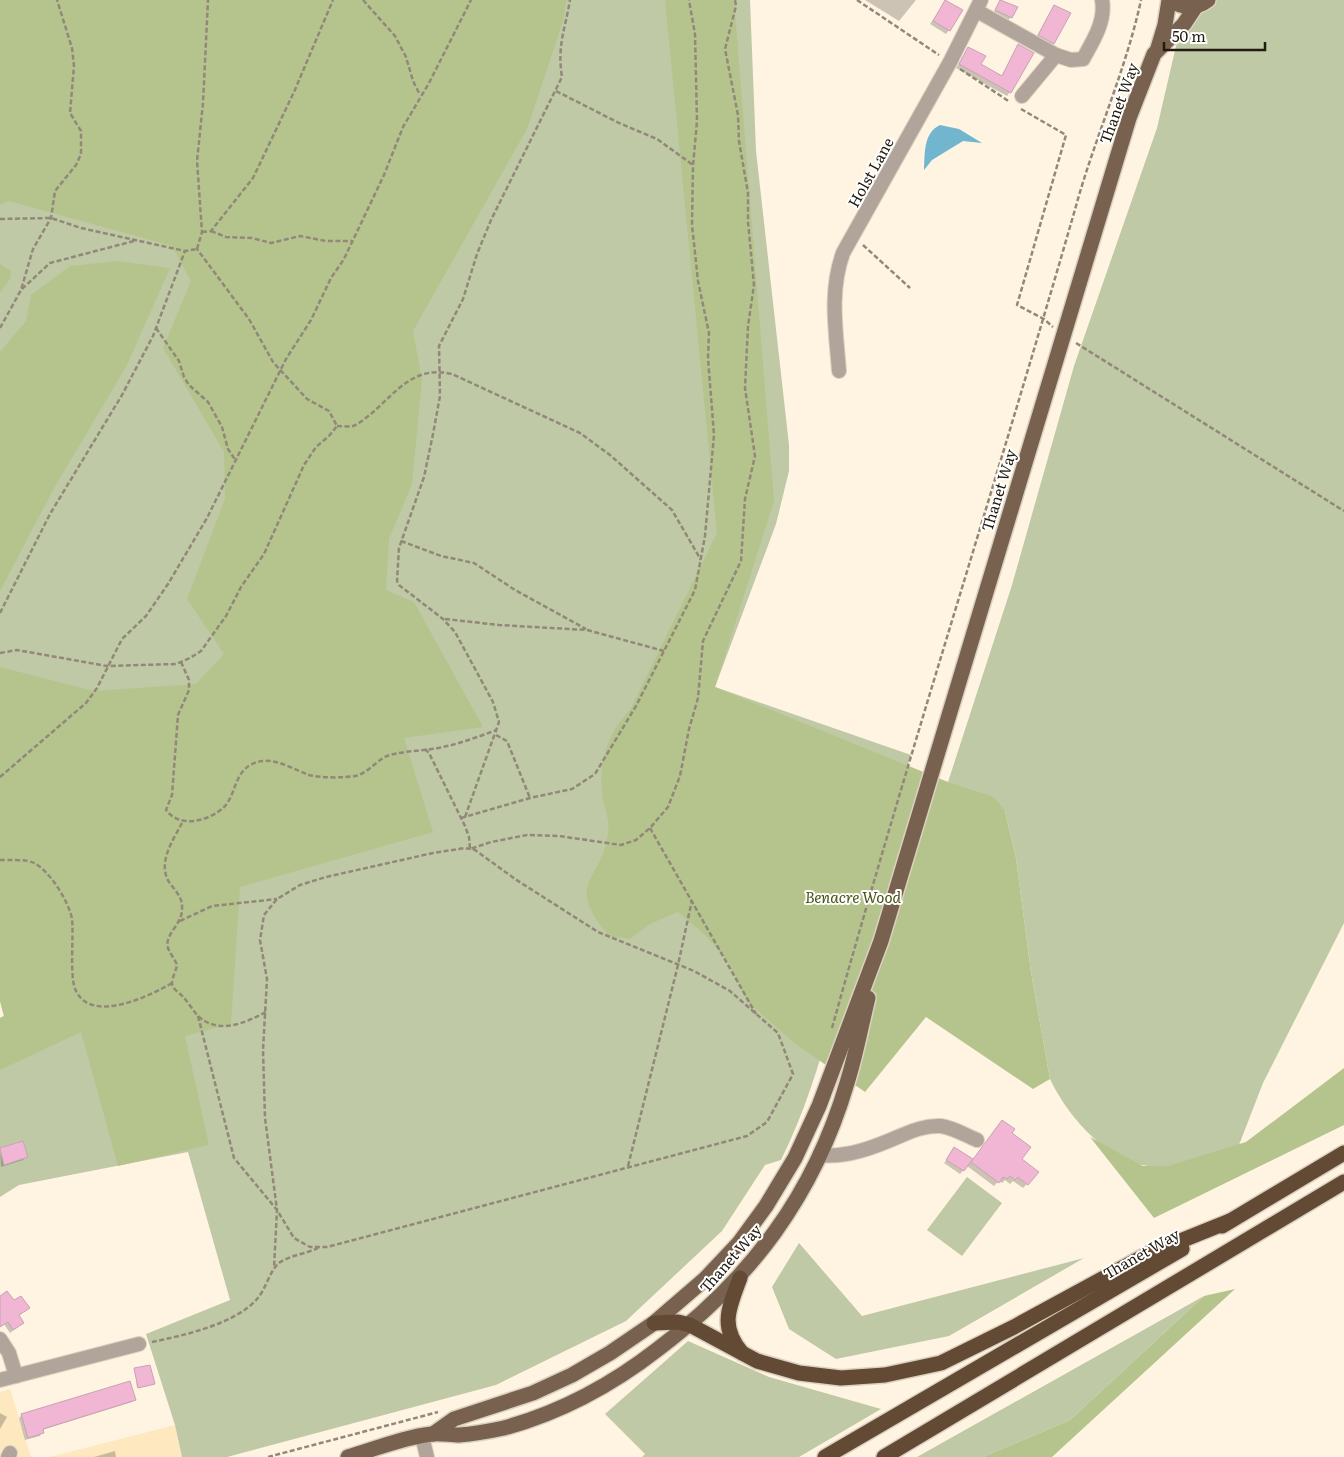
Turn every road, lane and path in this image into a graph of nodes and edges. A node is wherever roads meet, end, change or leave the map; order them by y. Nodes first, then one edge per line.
1 (57, 0) edge
2 (208, 0) edge
3 (332, 0) edge
4 (363, 0) edge
5 (471, 0) edge
6 (570, 0) edge
7 (689, 0) edge
8 (735, 0) edge
9 (857, 0) edge
10 (1102, 0) edge
11 (1140, 0) edge
12 (1170, 0) edge
13 (1202, 3) edge
14 (979, 5) edge
15 (1156, 54) junction
16 (1056, 55) junction
17 (950, 62) junction
18 (556, 90) junction
19 (420, 95) junction
20 (1022, 96) dead end
21 (693, 166) junction
22 (51, 218) junction
23 (0, 219) edge
24 (211, 231) junction
25 (202, 232) junction
26 (852, 236) junction
27 (135, 240) junction
28 (352, 241) junction
29 (197, 248) junction
30 (184, 251) junction
31 (910, 288) dead end
32 (21, 290) junction
33 (1044, 319) junction
34 (0, 328) edge
35 (156, 328) junction
36 (1063, 335) junction
37 (438, 370) junction
38 (280, 371) junction
39 (839, 371) dead end
40 (337, 426) junction
41 (237, 461) junction
42 (1344, 511) edge
43 (402, 541) junction
44 (701, 560) junction
45 (0, 613) edge
46 (443, 619) junction
47 (587, 630) junction
48 (664, 651) junction
49 (0, 653) edge
50 (181, 662) junction
51 (107, 666) junction
52 (498, 730) junction
53 (496, 735) junction
54 (425, 749) junction
55 (0, 777) edge
56 (530, 798) junction
57 (465, 817) junction
58 (461, 818) junction
59 (182, 823) junction
60 (650, 828) junction
61 (470, 848) junction
62 (0, 860) edge
63 (277, 899) junction
64 (692, 900) junction
65 (180, 921) junction
66 (881, 941) junction
67 (678, 965) junction
68 (172, 983) junction
69 (266, 1012) junction
70 (198, 1016) junction
71 (758, 1017) junction
72 (830, 1035) dead end
73 (977, 1140) dead end
74 (1344, 1153) edge
75 (820, 1154) junction
76 (628, 1166) junction
77 (1344, 1182) edge
78 (277, 1210) junction
79 (1230, 1221) junction
80 (319, 1247) junction
81 (274, 1268) junction
82 (740, 1278) junction
83 (654, 1323) junction
84 (690, 1325) junction
85 (0, 1339) edge
86 (139, 1344) joint
87 (744, 1355) junction
88 (16, 1376) junction
89 (0, 1380) edge
90 (440, 1412) dead end
91 (427, 1435) junction
92 (268, 1457) edge
93 (348, 1457) edge
94 (428, 1457) edge
95 (825, 1457) edge
96 (884, 1457) edge

1 - 22 path
2 - 25 path
3 - 24 path
4 - 19 path
5 - 19 path
6 - 18 path
7 - 21 path
8 - 60 path
9 - 17 path
10 - 16 street
11 - 33 path
12 - 13 main road
12 - 15 main road, Thanet Way
13 - 15 main road, Thanet Way
14 - 16 street
14 - 17 street, Holst Lane
15 - 36 main road, Thanet Way
16 - 20 street
17 - 26 street, Holst Lane
17 - 33 path
18 - 21 path
18 - 37 path
19 - 28 path
21 - 44 path
22 - 23 path
22 - 27 path
22 - 32 path
24 - 25 path
24 - 28 path
25 - 29 path
26 - 31 path
26 - 39 street, Holst Lane
27 - 30 path
27 - 32 path
28 - 38 path
29 - 30 path
29 - 38 path
30 - 35 path
32 - 34 path
33 - 36 path
33 - 72 path
35 - 41 path
35 - 45 path
36 - 42 path
36 - 66 main road, Thanet Way
37 - 40 path
37 - 43 path
37 - 44 path
38 - 40 path
38 - 41 path
40 - 50 path
41 - 51 path
43 - 46 path
43 - 47 path
44 - 48 path
46 - 47 path
46 - 52 path
47 - 48 path
48 - 56 path
49 - 51 path
50 - 51 path
50 - 59 path
51 - 55 path
52 - 53 path
52 - 54 path
53 - 56 path
53 - 57 path
54 - 58 path
54 - 59 path
56 - 57 path
57 - 58 path
58 - 61 path
59 - 65 path
60 - 61 path
60 - 64 path
61 - 63 path
61 - 67 path
62 - 68 path
63 - 65 path
63 - 69 path
64 - 67 path
64 - 71 path
65 - 68 path
66 - 75 main road, Thanet Way
66 - 83 main road, Thanet Way
67 - 71 path
67 - 76 path
68 - 70 path
69 - 70 path
69 - 78 path
70 - 78 path
71 - 76 path
73 - 75 street
74 - 79 highway, Thanet Way
75 - 82 main road, Thanet Way
76 - 80 path
77 - 96 highway
78 - 80 path
78 - 81 path
79 - 87 highway
79 - 95 highway, Thanet Way
80 - 81 path
81 - 86 path
82 - 84 main road, Thanet Way
82 - 87 highway
83 - 84 highway
83 - 91 main road, Thanet Way
84 - 87 highway
84 - 91 main road, Thanet Way
85 - 88 street
86 - 88 street
88 - 89 street
90 - 92 path
91 - 93 main road, Thanet Way
91 - 94 street

